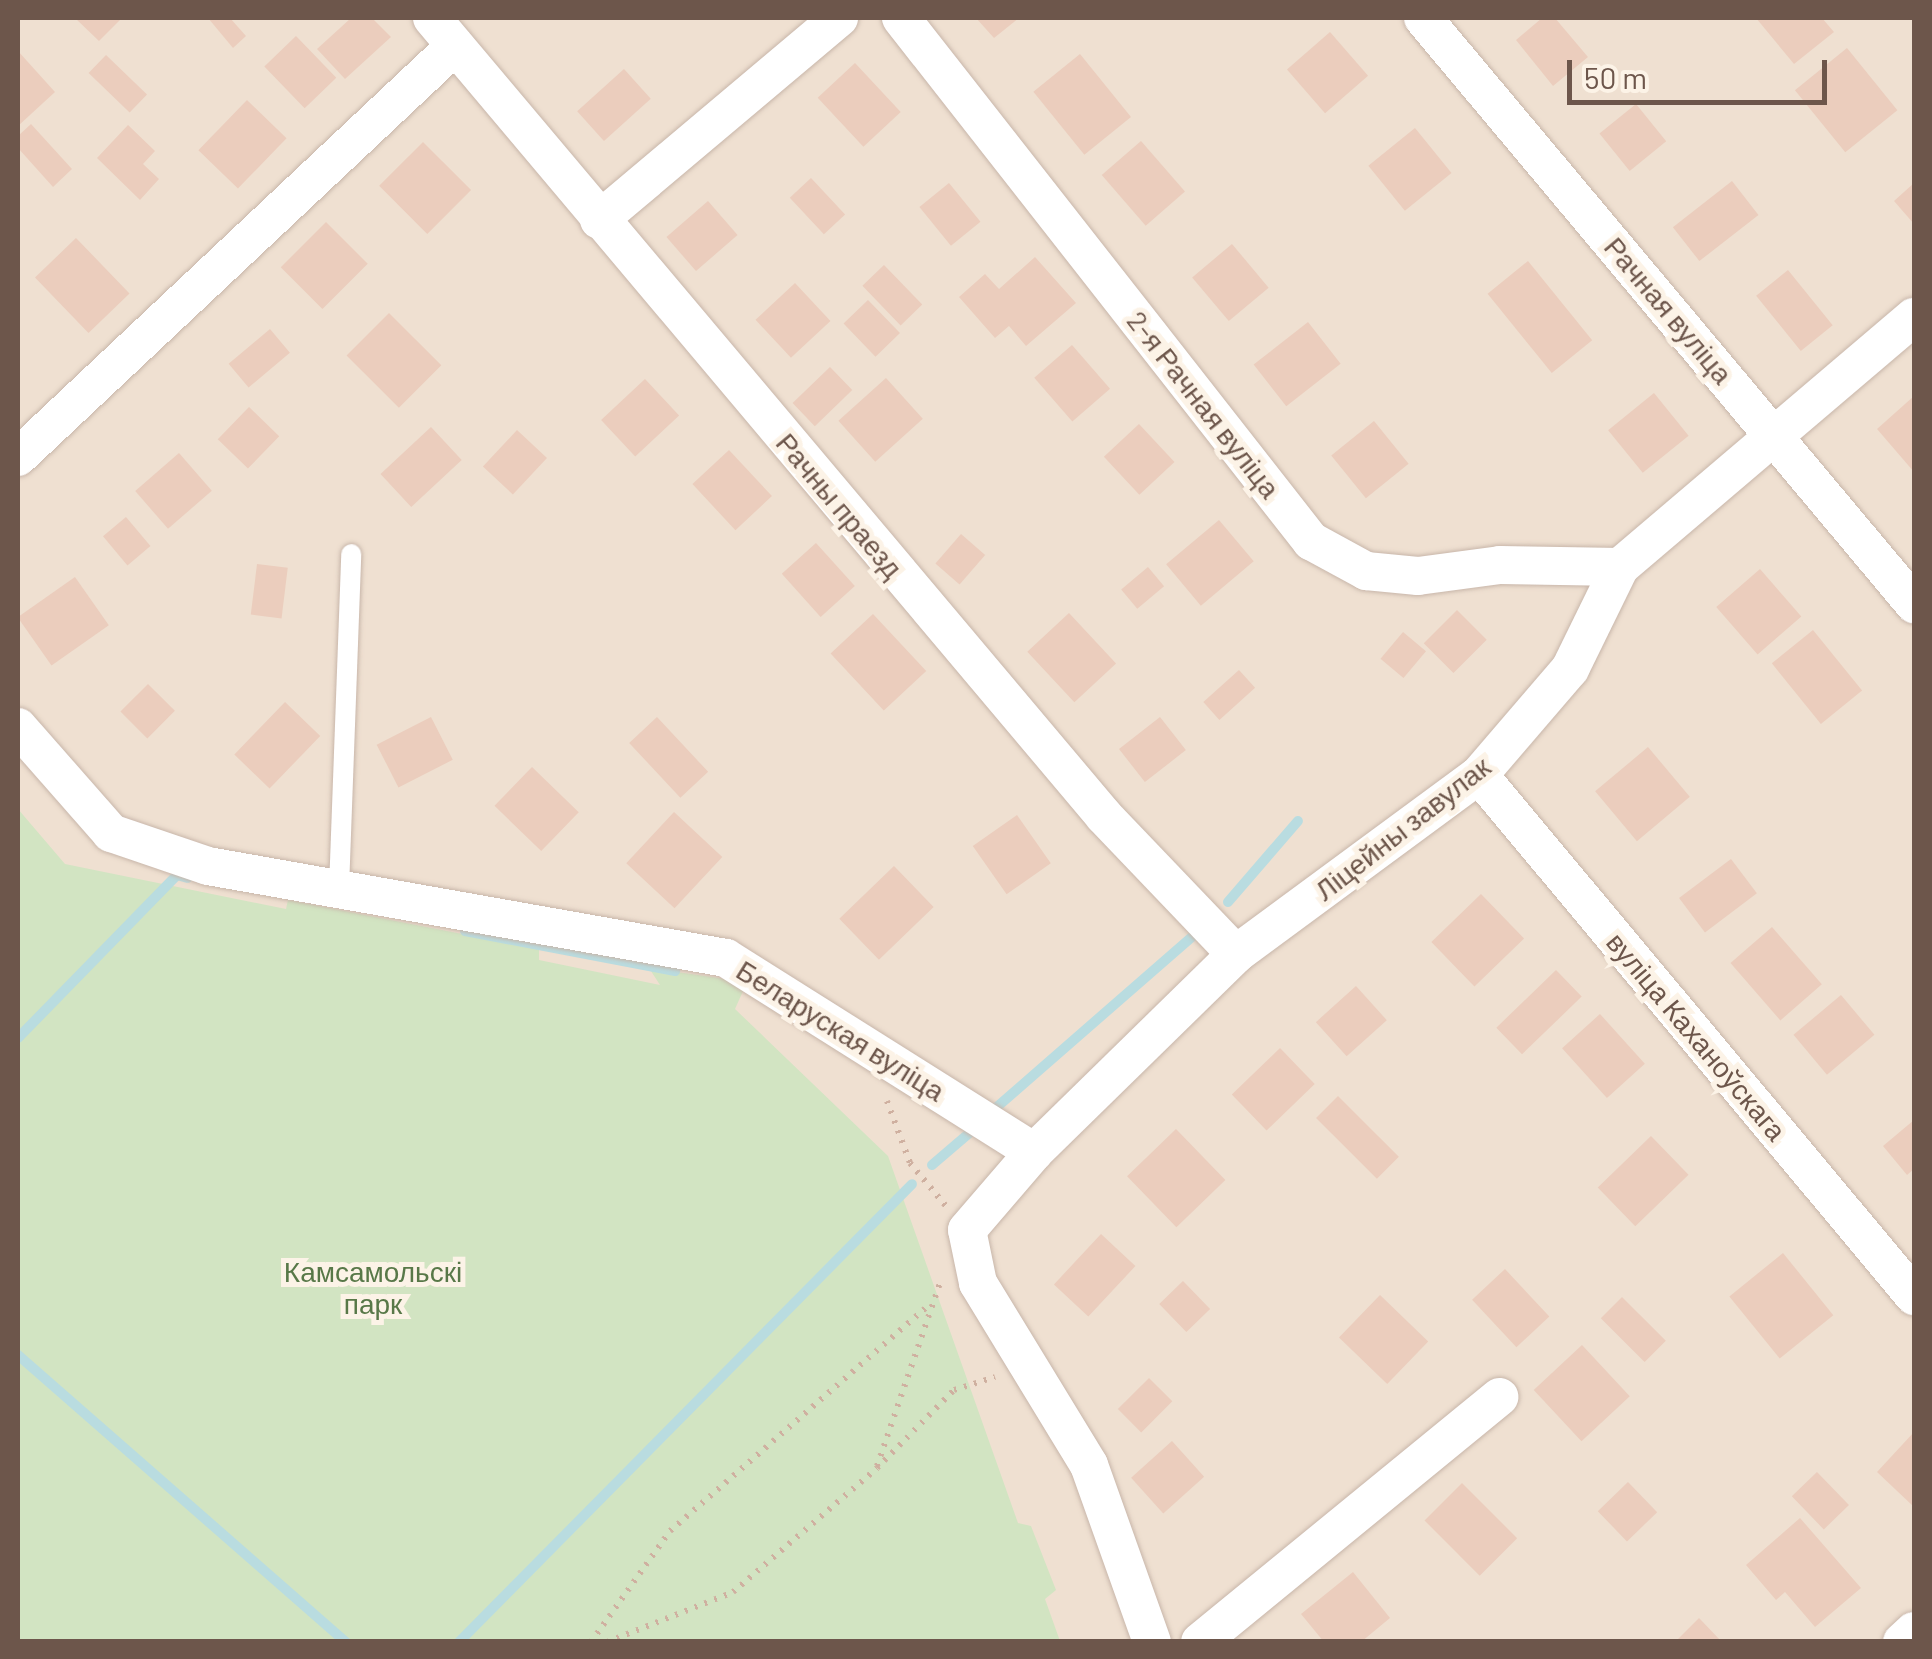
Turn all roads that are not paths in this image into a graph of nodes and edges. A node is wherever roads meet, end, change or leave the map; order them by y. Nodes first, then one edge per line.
1 (838, 18) edge
2 (901, 18) edge
3 (1423, 18) edge
4 (443, 32) edge
5 (599, 220) junction
6 (1914, 317) edge
7 (1776, 436) junction
8 (18, 457) edge
9 (350, 554) dead end
10 (1620, 567) junction
11 (1914, 604) edge
12 (18, 728) edge
13 (1479, 776) junction
14 (339, 889) junction
15 (1236, 954) junction
16 (1034, 1152) junction
17 (1914, 1296) edge
18 (1499, 1397) dead end
19 (1914, 1631) edge
20 (1152, 1642) edge
21 (1200, 1642) edge
22 (1902, 1642) edge

1 - 5 street
2 - 10 street, 2-я Рачная вуліца
3 - 7 street, Рачная вуліца
4 - 5 street, Рачны праезд
4 - 8 street, Рачны праезд
5 - 15 street, Рачны праезд
6 - 7 street, Ліцейны завулак
7 - 10 street, Ліцейны завулак
7 - 11 street, Рачная вуліца
9 - 14 lane
10 - 13 street, Ліцейны завулак
12 - 14 street, Беларуская вуліца
13 - 15 street, Ліцейны завулак
13 - 17 street, вуліца Каханоўскага
14 - 16 street, Беларуская вуліца
15 - 16 street, Ліцейны завулак
16 - 20 street
18 - 21 street
19 - 22 street

